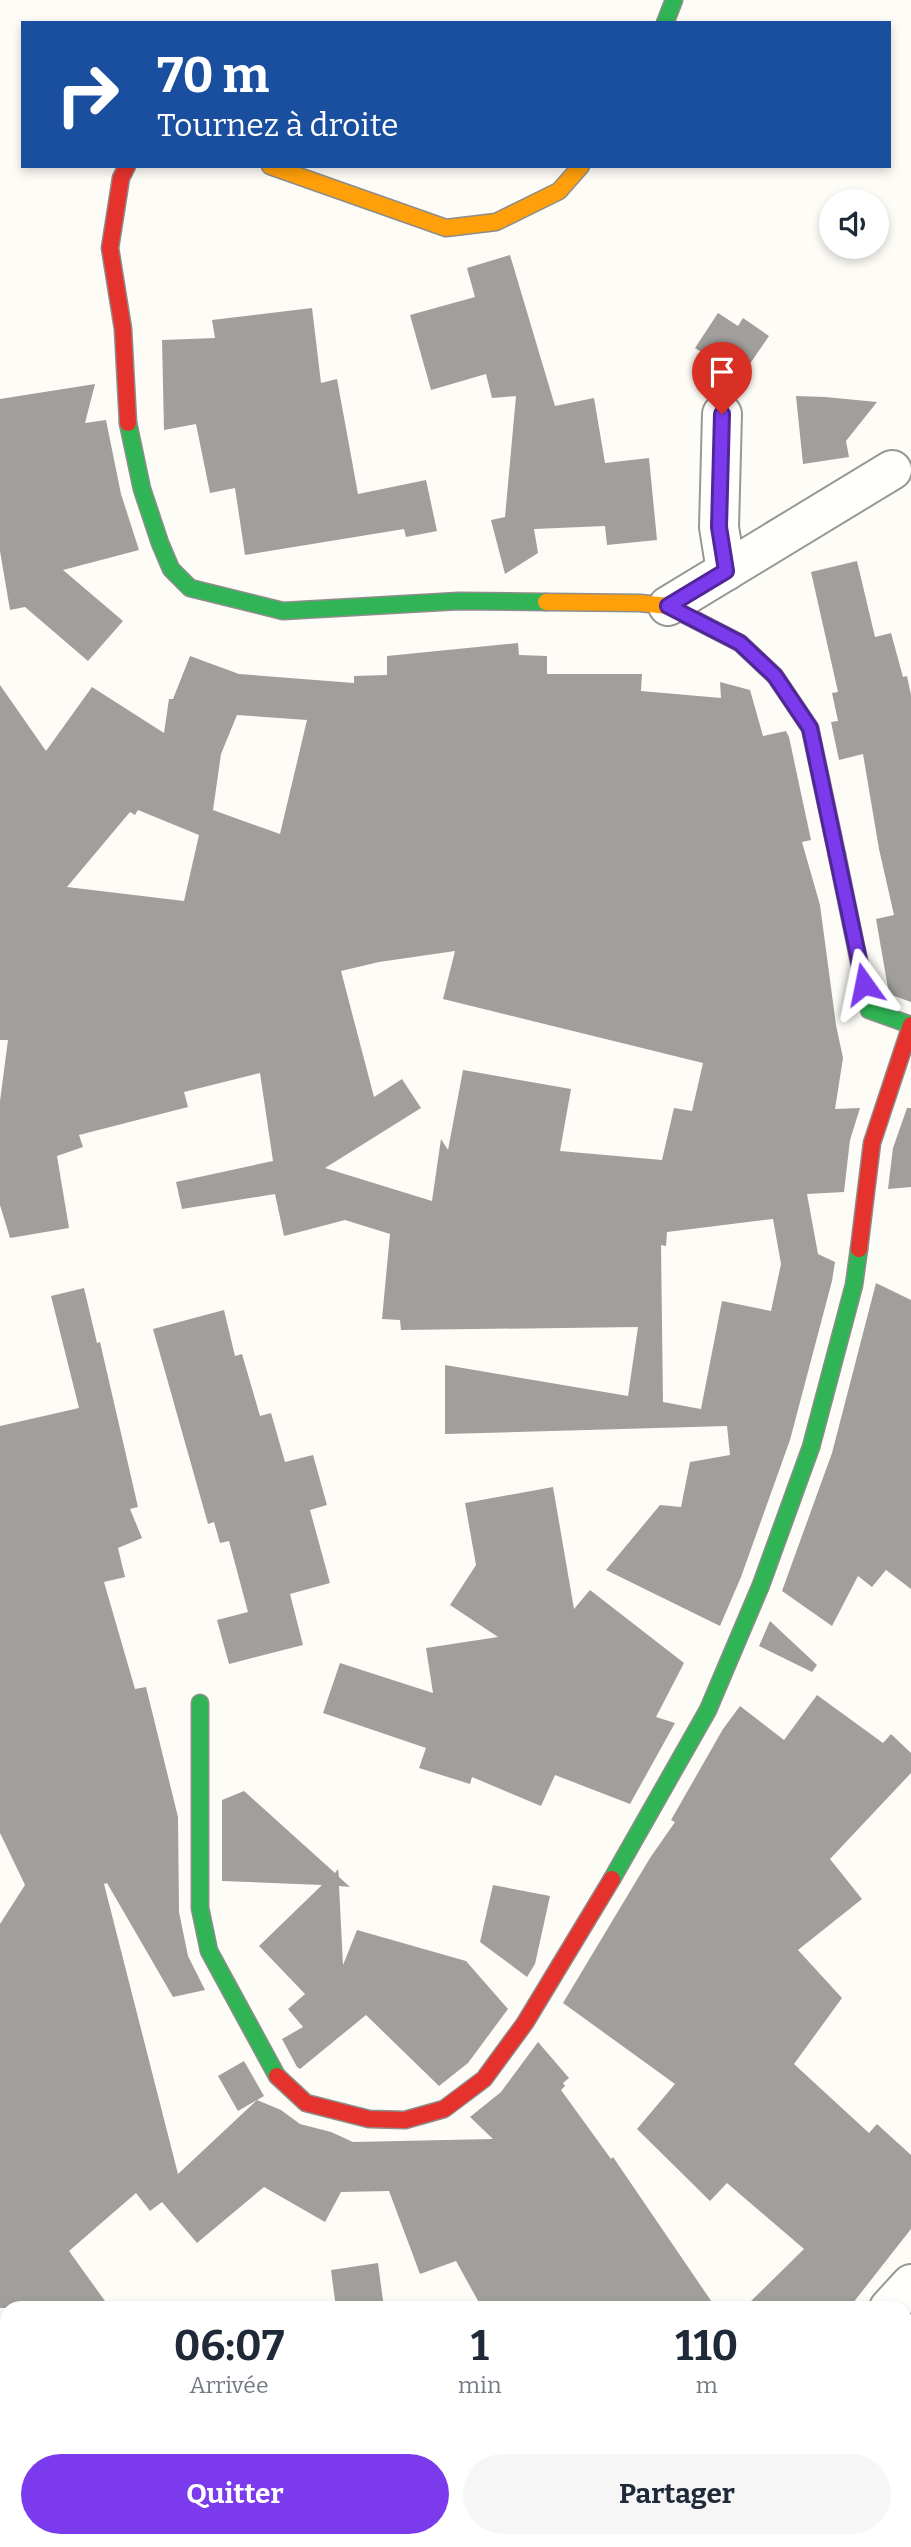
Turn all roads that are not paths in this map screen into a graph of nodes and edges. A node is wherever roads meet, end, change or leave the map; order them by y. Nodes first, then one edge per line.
1 (674, 0) edge
2 (666, 21) edge
3 (126, 168) edge
4 (276, 168) edge
5 (579, 168) edge
6 (722, 414) dead end
7 (892, 470) dead end
8 (726, 571) junction
9 (668, 606) junction
10 (911, 1025) edge
11 (200, 1703) dead end
12 (911, 2284) edge
13 (895, 2301) edge

1 - 2 street
3 - 9 street
4 - 5 street
6 - 8 street
7 - 8 street
8 - 9 street
9 - 10 street
10 - 11 street
12 - 13 street

